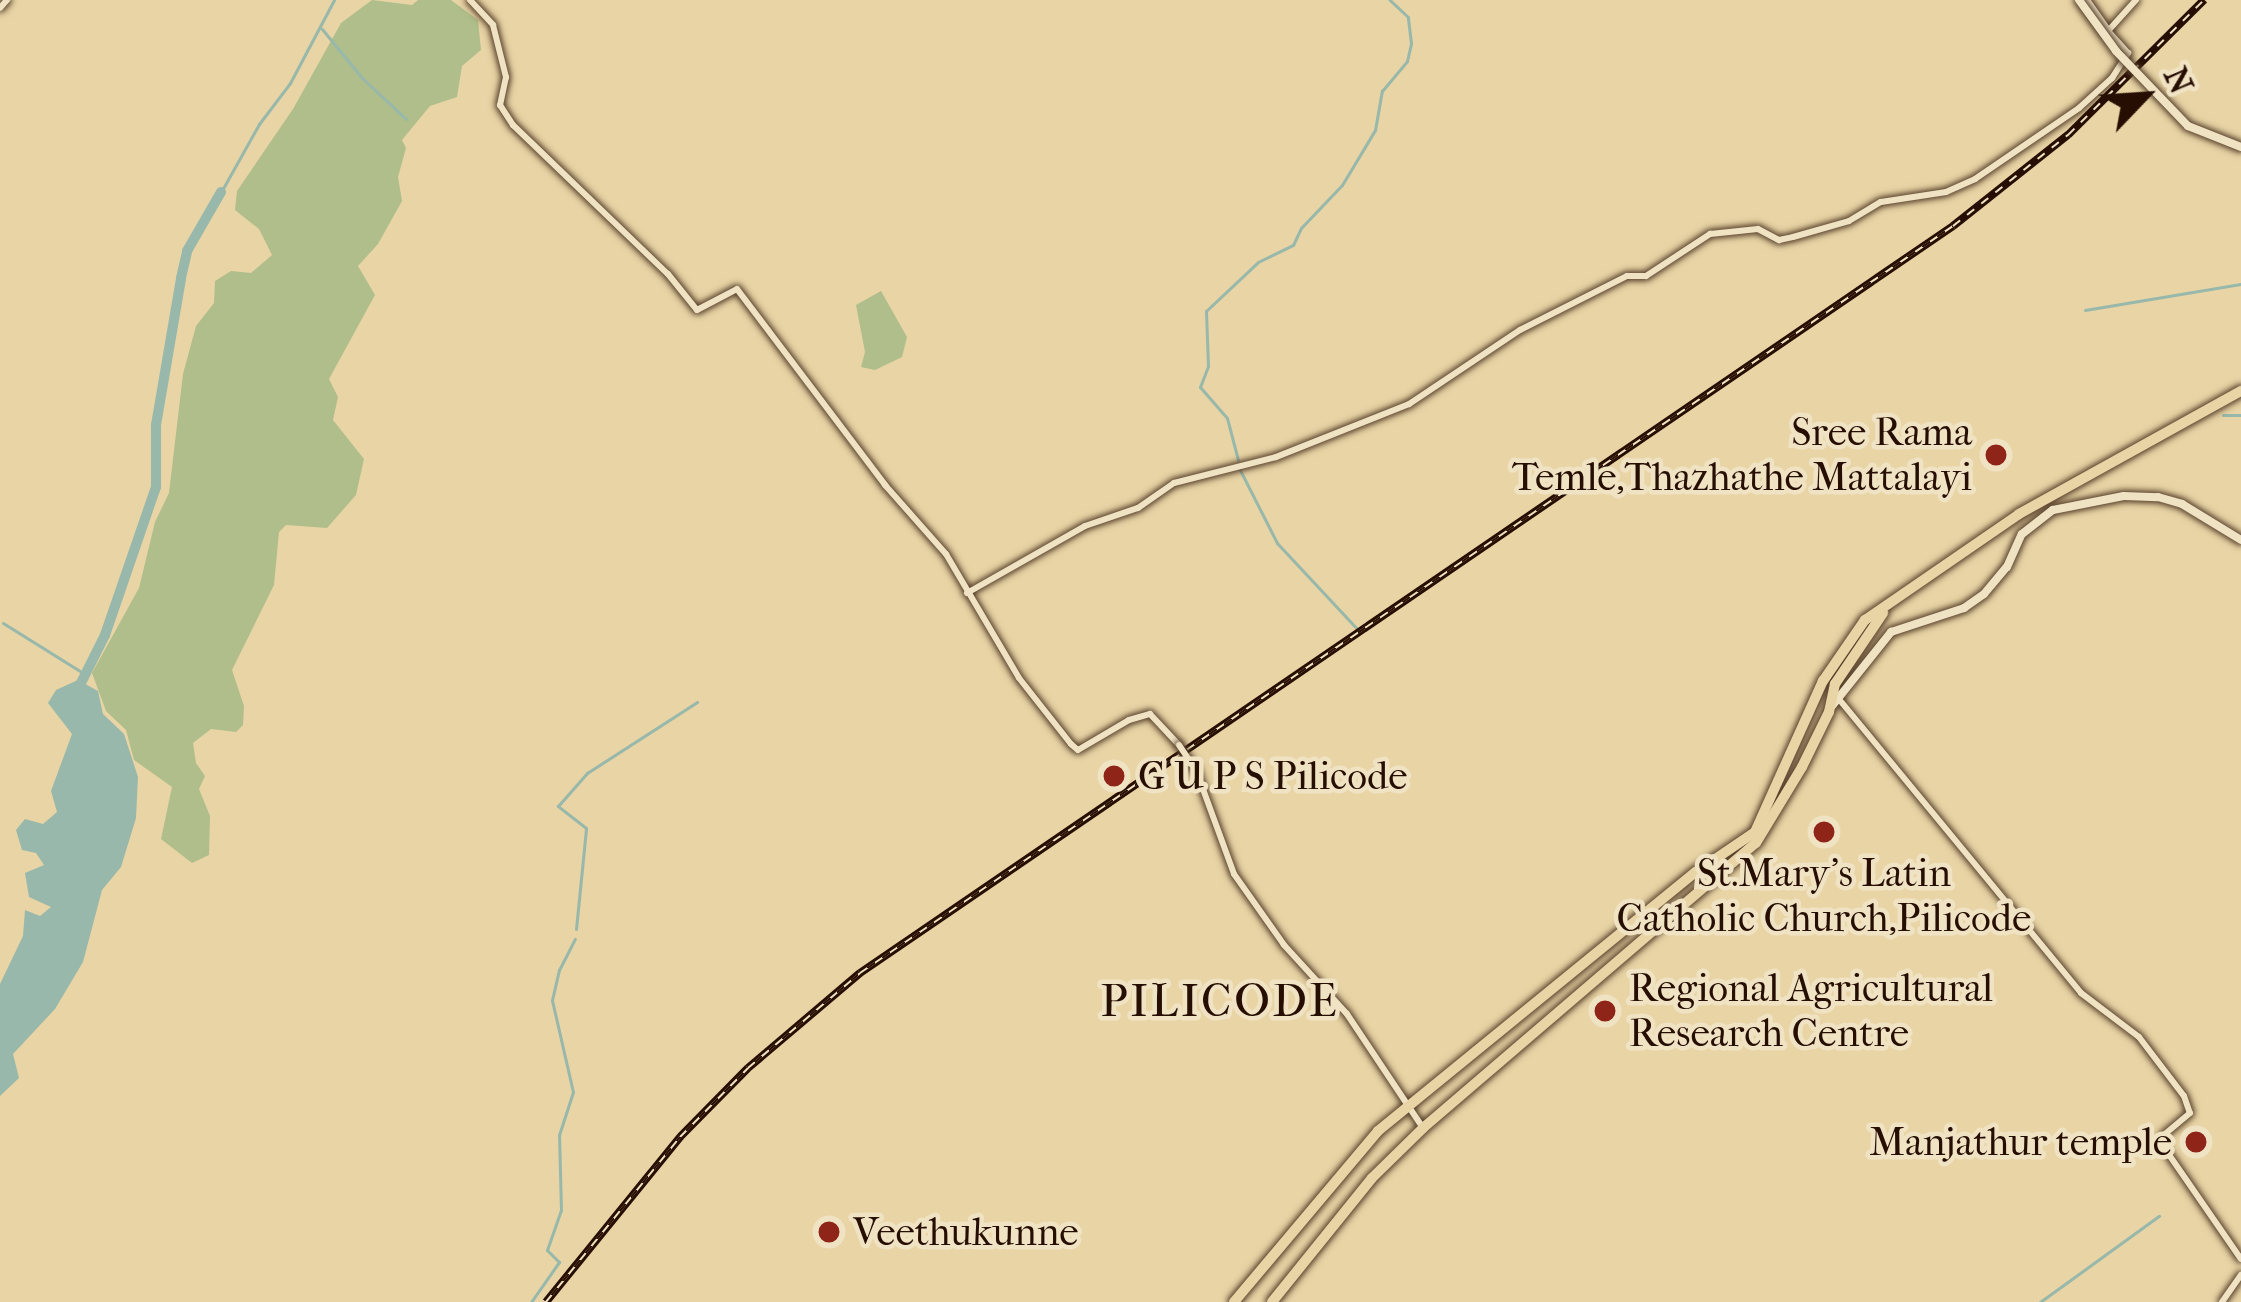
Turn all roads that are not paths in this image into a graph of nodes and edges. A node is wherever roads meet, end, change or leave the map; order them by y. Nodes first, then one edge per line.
1 (7, 0) edge
2 (470, 0) edge
3 (2082, 0) edge
4 (2136, 0) edge
5 (0, 8) edge
6 (2108, 31) junction
7 (2241, 147) edge
8 (2241, 391) edge
9 (2241, 540) edge
10 (968, 592) junction
11 (1885, 610) junction
12 (1838, 698) junction
13 (1829, 712) junction
14 (1407, 1106) junction
15 (1423, 1128) junction
16 (2241, 1259) edge
17 (2241, 1276) edge
18 (1234, 1302) edge
19 (1272, 1302) edge
20 (2222, 1302) edge

1 - 5 street
2 - 10 street
3 - 6 main road
3 - 7 main road, bridge
4 - 6 street
6 - 10 street
8 - 11 highway
9 - 12 main road
10 - 14 street, bridge
11 - 13 highway
11 - 14 highway
12 - 13 main road
12 - 16 street
13 - 15 highway
14 - 15 street
14 - 18 highway
15 - 19 highway
17 - 20 street

